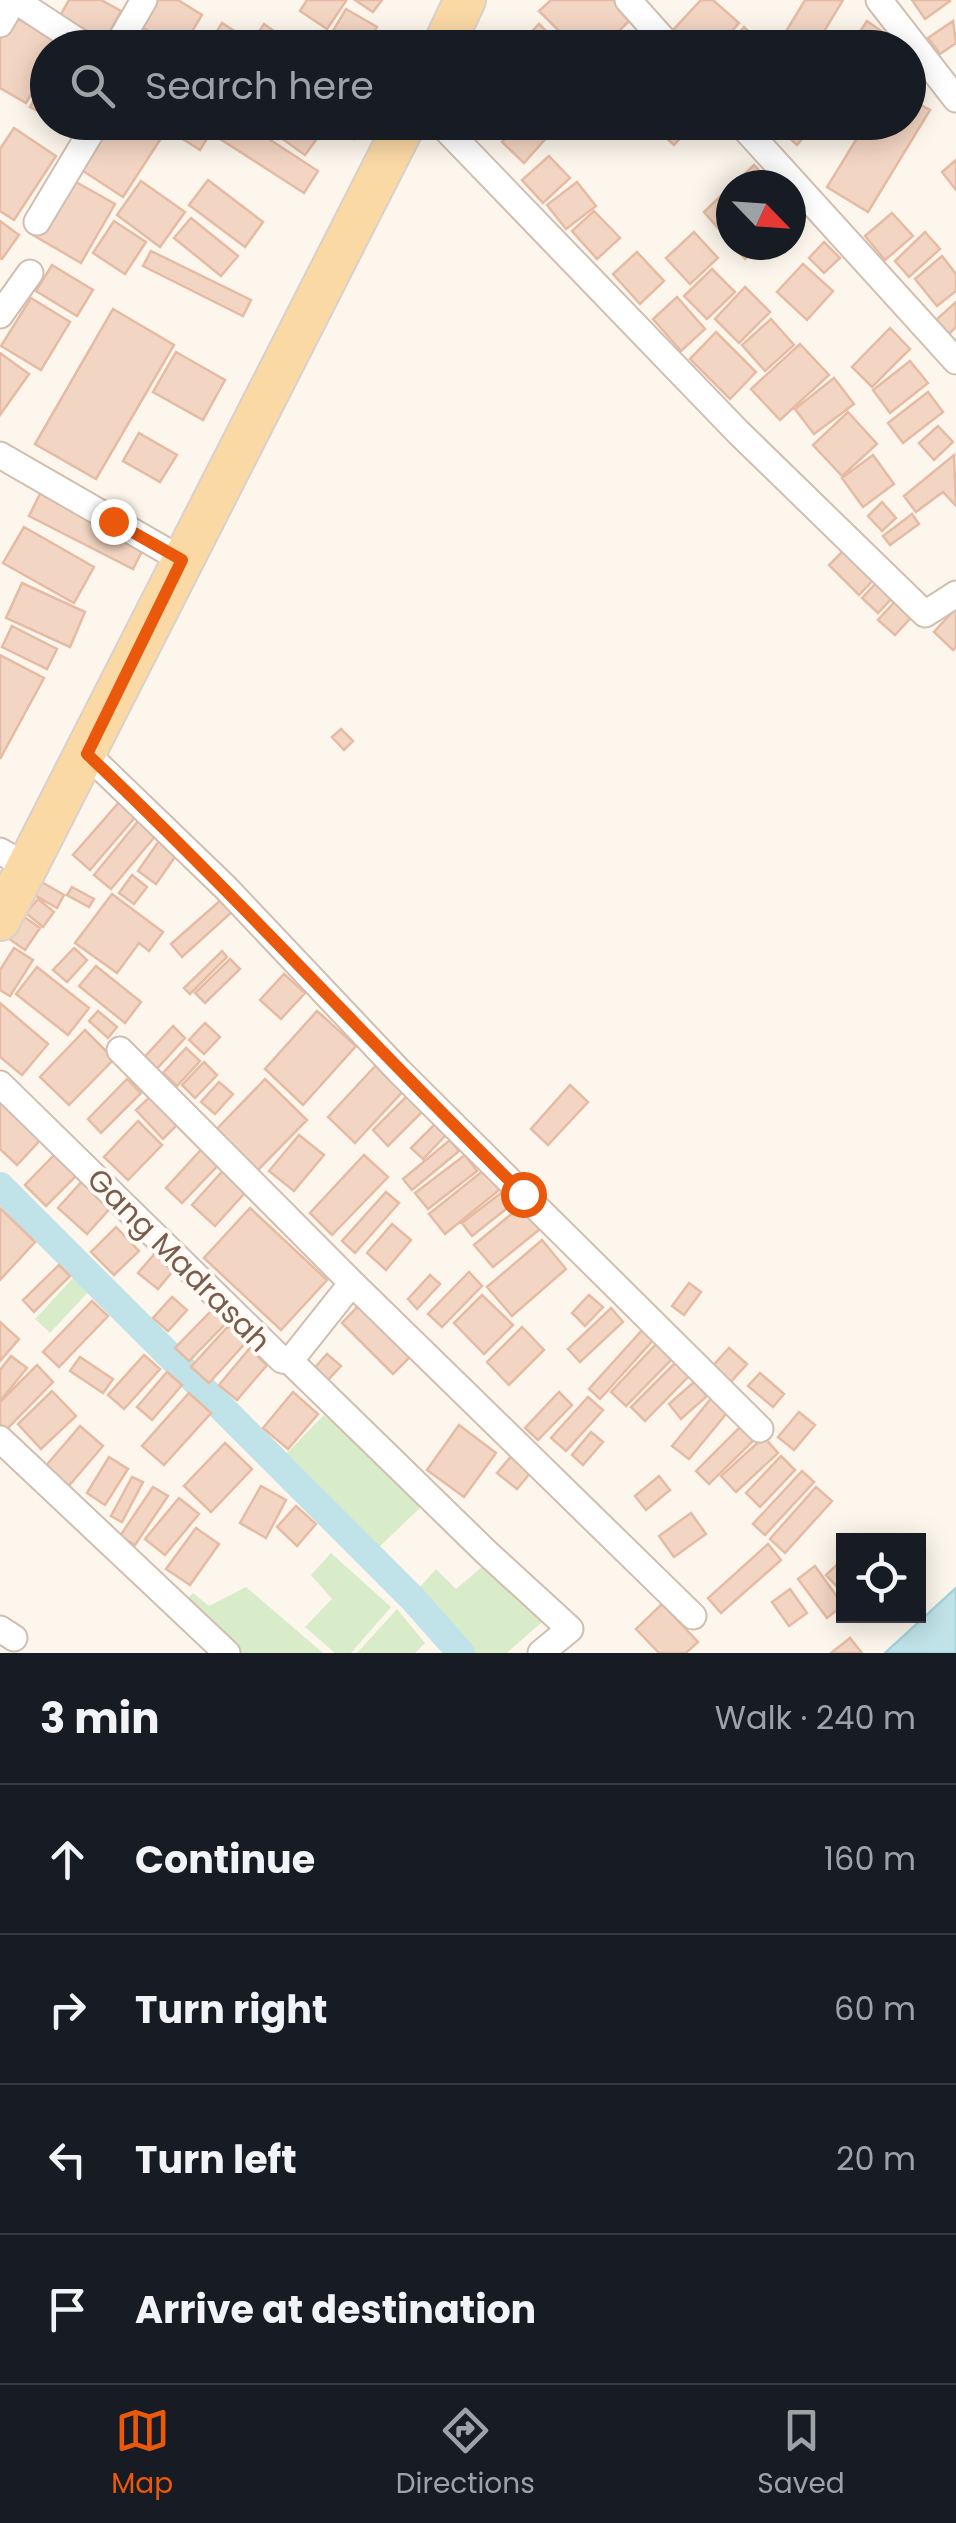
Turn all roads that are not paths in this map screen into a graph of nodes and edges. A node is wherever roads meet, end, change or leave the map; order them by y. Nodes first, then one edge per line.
1 (14, 0) edge
2 (144, 0) edge
3 (465, 0) edge
4 (628, 0) edge
5 (879, 0) edge
6 (0, 24) edge
7 (60, 30) edge
8 (126, 30) edge
9 (451, 30) edge
10 (655, 30) edge
11 (903, 30) edge
12 (926, 60) edge
13 (956, 98) edge
14 (86, 140) edge
15 (397, 140) edge
16 (455, 140) edge
17 (755, 140) edge
18 (37, 222) dead end
19 (30, 273) dead end
20 (0, 315) edge
21 (956, 361) edge
22 (0, 455) edge
23 (182, 560) junction
24 (956, 594) edge
25 (87, 754) junction
26 (13, 859) edge
27 (0, 920) edge
28 (120, 1050) dead end
29 (0, 1084) edge
30 (352, 1283) junction
31 (290, 1360) junction
32 (760, 1428) dead end
33 (0, 1439) edge
34 (693, 1616) dead end
35 (227, 1653) edge
36 (542, 1653) edge

1 - 6 street
1 - 7 street
2 - 8 street
3 - 9 main road
4 - 10 street
5 - 11 street
12 - 13 street
14 - 18 street
15 - 23 main road
16 - 24 street
17 - 21 street
19 - 20 street
22 - 23 street
23 - 25 main road
25 - 26 main road
25 - 32 street
26 - 27 main road
28 - 30 street
29 - 31 street, Gang Madrasah
30 - 31 street, Gang Madrasah
30 - 34 street
31 - 36 street
33 - 35 street

